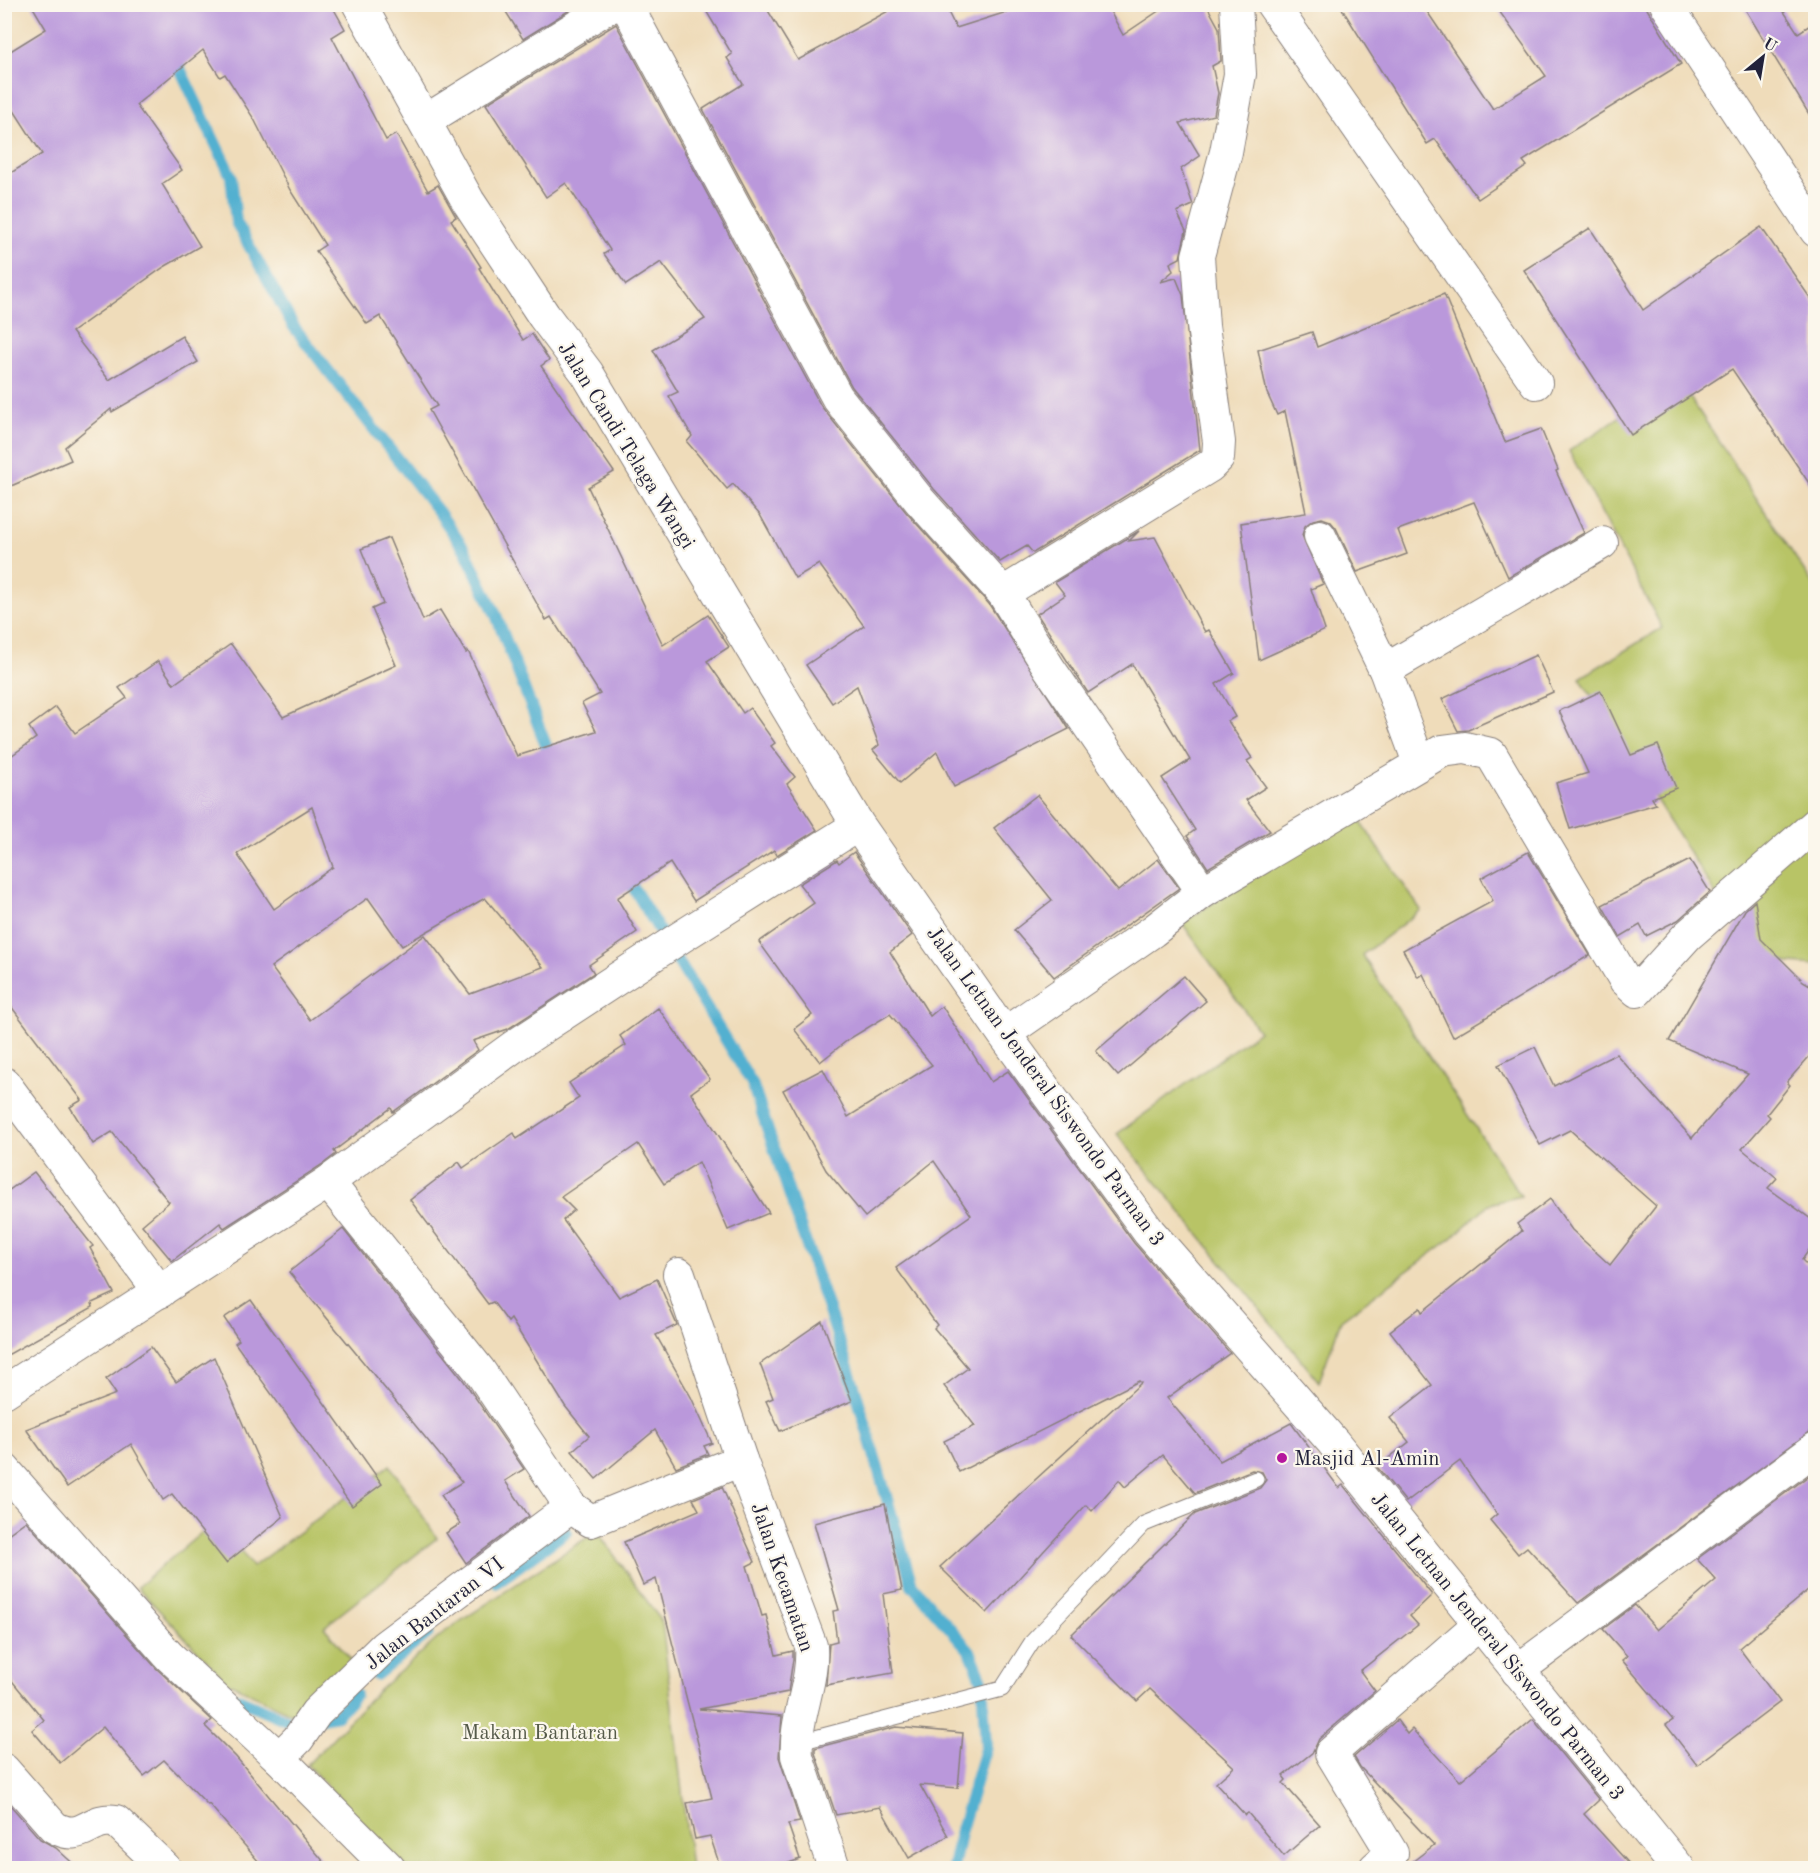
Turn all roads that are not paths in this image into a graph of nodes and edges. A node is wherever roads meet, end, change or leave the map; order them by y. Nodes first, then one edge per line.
1 (359, 4) edge
2 (617, 4) edge
3 (1236, 4) edge
4 (1272, 4) edge
5 (1666, 4) edge
6 (425, 121) junction
7 (1815, 231) edge
8 (1536, 383) dead end
9 (1320, 536) dead end
10 (1602, 543) dead end
11 (1002, 593) junction
12 (1385, 670) junction
13 (1419, 763) junction
14 (1815, 824) edge
15 (858, 825) junction
16 (1203, 892) junction
17 (1004, 1034) junction
18 (4, 1083) edge
19 (328, 1182) junction
20 (679, 1274) dead end
21 (160, 1292) junction
22 (4, 1392) edge
23 (1815, 1448) edge
24 (741, 1460) junction
25 (4, 1469) edge
26 (1256, 1479) dead end
27 (571, 1507) junction
28 (1479, 1624) junction
29 (1517, 1671) junction
30 (796, 1743) junction
31 (289, 1749) junction
32 (4, 1770) edge
33 (165, 1869) edge
34 (389, 1869) edge
35 (834, 1869) edge
36 (1375, 1869) edge
37 (1678, 1869) edge

1 - 6 street, Jalan Candi Telaga Wangi
2 - 6 street
2 - 11 street
3 - 11 street
4 - 8 street
5 - 7 street
6 - 15 street, Jalan Candi Telaga Wangi
9 - 12 street
10 - 12 street
11 - 16 street
12 - 13 street
13 - 14 street
13 - 16 street
15 - 17 street, Jalan Letnan Jenderal Siswondo Parman 3
15 - 19 street
16 - 17 street
17 - 28 street, Jalan Letnan Jenderal Siswondo Parman 3
18 - 21 street
19 - 21 street
19 - 27 street
20 - 24 street, Jalan Kecamatan
21 - 22 street
23 - 29 street
24 - 27 street
24 - 30 street, Jalan Kecamatan
25 - 31 street
26 - 30 lane
27 - 31 street, Jalan Bantaran VI
28 - 29 street, Jalan Letnan Jenderal Siswondo Parman 3
28 - 36 street
29 - 37 street, Jalan Letnan Jenderal Siswondo Parman 3
30 - 35 street, Jalan Kecamatan
31 - 34 street
32 - 33 street

